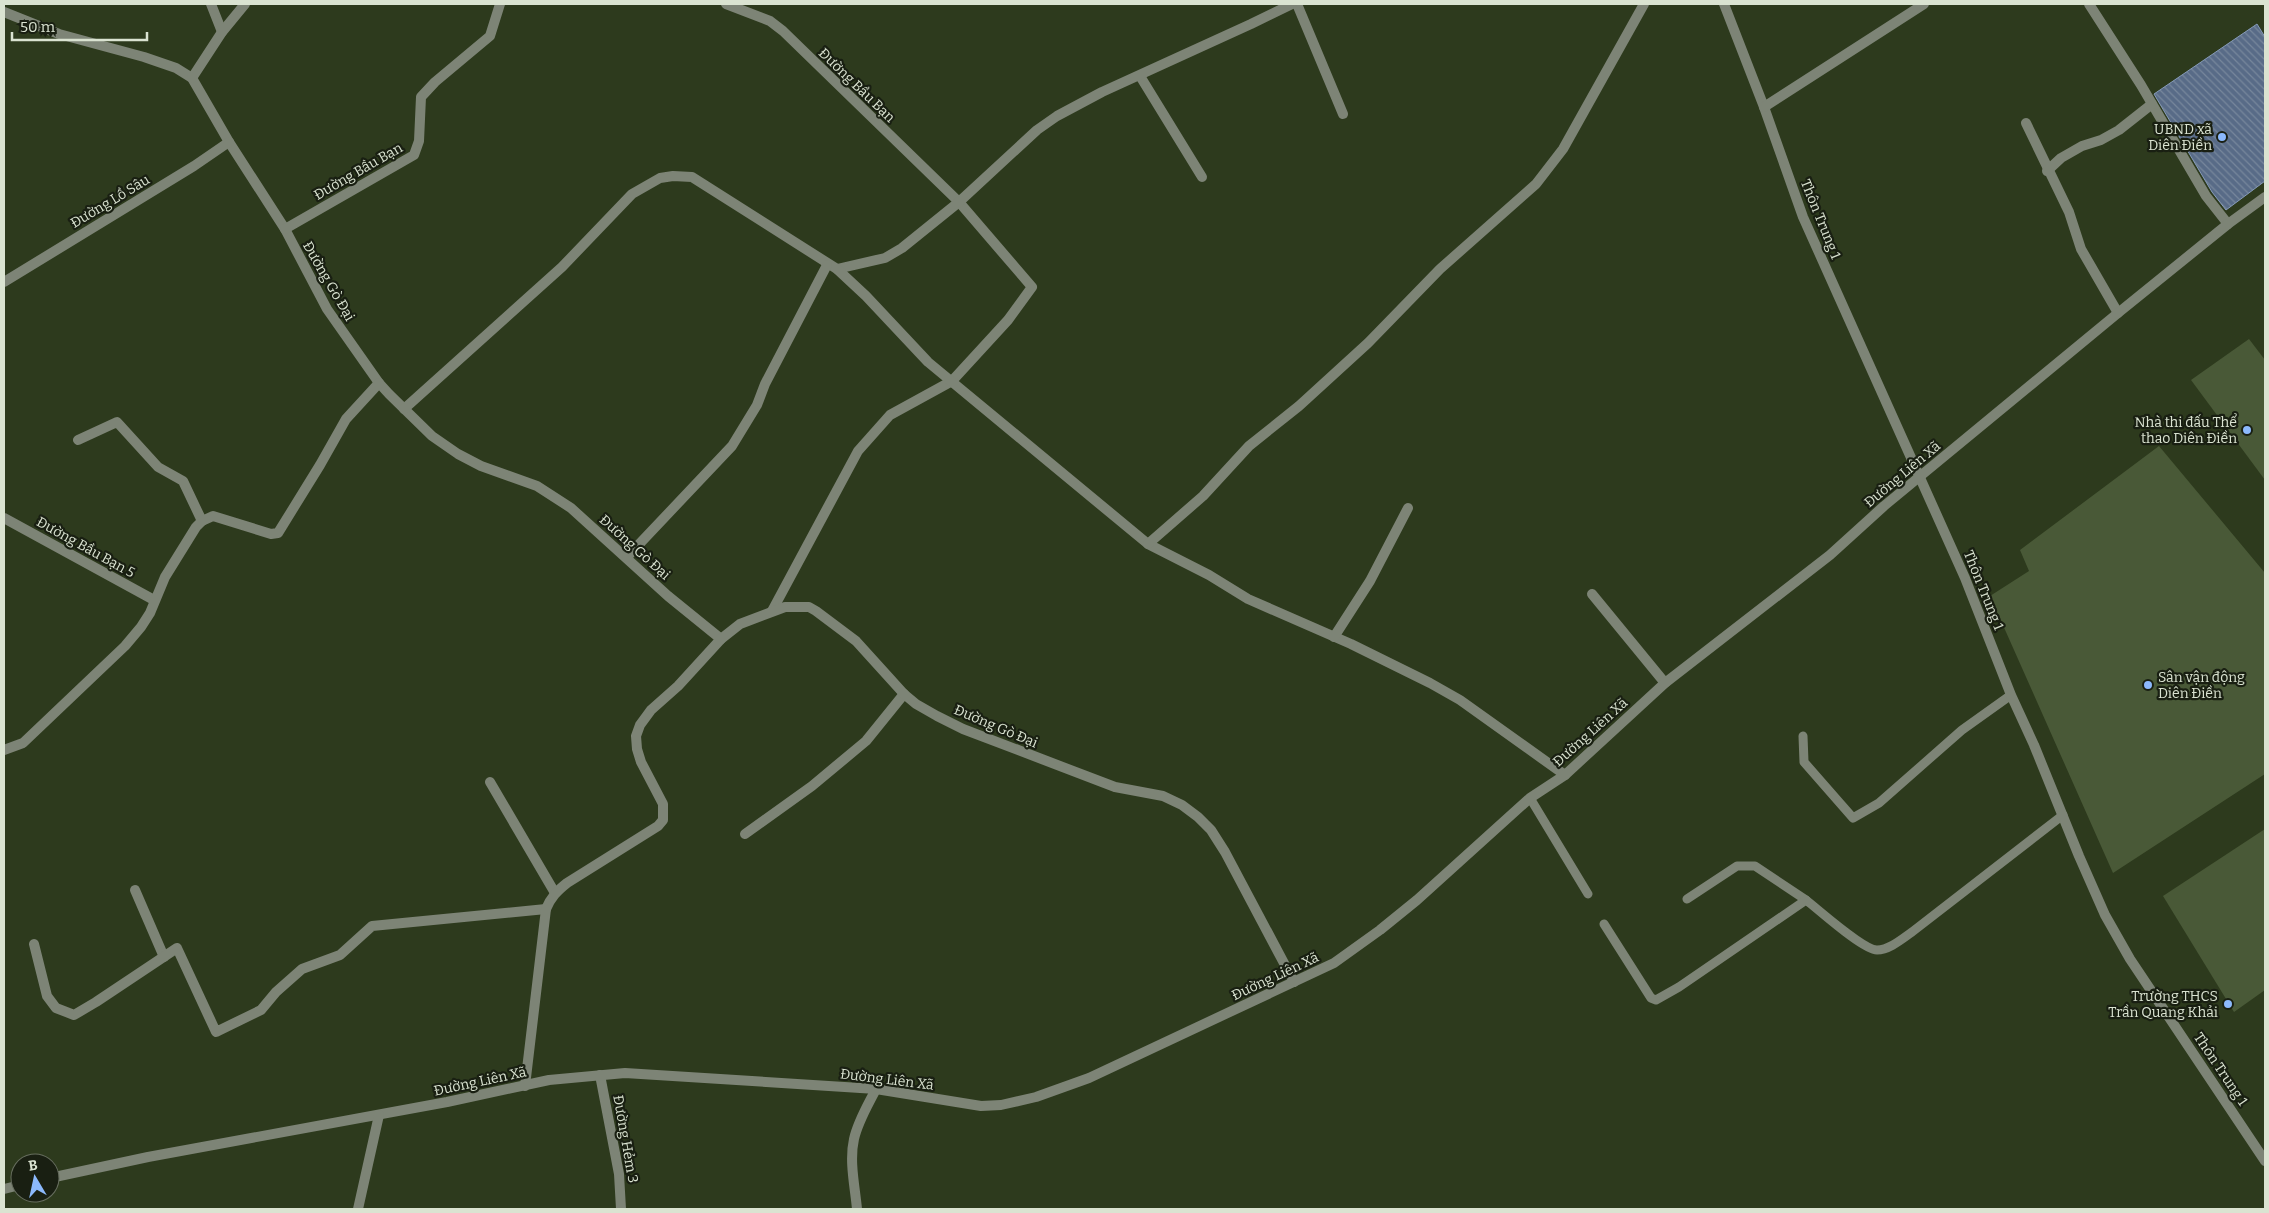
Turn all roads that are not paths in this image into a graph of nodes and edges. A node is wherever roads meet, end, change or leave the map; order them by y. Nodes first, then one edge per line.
1 (211, 4) edge
2 (245, 4) edge
3 (500, 4) edge
4 (726, 4) edge
5 (1292, 4) edge
6 (1297, 4) edge
7 (1644, 4) edge
8 (1724, 4) edge
9 (1924, 4) edge
10 (2088, 4) edge
11 (4, 12) edge
12 (222, 32) junction
13 (1140, 76) junction
14 (192, 78) junction
15 (2152, 104) junction
16 (1764, 107) junction
17 (1343, 114) dead end
18 (2026, 122) dead end
19 (229, 142) junction
20 (2047, 171) junction
21 (1202, 177) dead end
22 (2265, 197) edge
23 (959, 202) junction
24 (2228, 224) junction
25 (285, 229) junction
26 (832, 267) junction
27 (4, 282) edge
28 (2118, 313) junction
29 (952, 381) junction
30 (379, 383) junction
31 (404, 409) junction
32 (78, 440) dead end
33 (1919, 478) junction
34 (1408, 508) dead end
35 (4, 518) edge
36 (202, 521) junction
37 (1148, 544) junction
38 (627, 557) junction
39 (1592, 594) dead end
40 (154, 600) junction
41 (772, 611) junction
42 (1334, 637) junction
43 (721, 639) junction
44 (1666, 683) junction
45 (904, 694) junction
46 (2011, 695) junction
47 (1803, 736) dead end
48 (4, 750) edge
49 (1565, 775) junction
50 (490, 782) dead end
51 (1530, 798) junction
52 (2063, 815) junction
53 (744, 834) dead end
54 (136, 890) dead end
55 (555, 893) junction
56 (1588, 894) dead end
57 (1687, 899) dead end
58 (1806, 900) junction
59 (546, 909) junction
60 (1604, 924) dead end
61 (34, 944) dead end
62 (164, 957) junction
63 (1294, 982) junction
64 (600, 1075) junction
65 (525, 1086) junction
66 (876, 1089) junction
67 (379, 1115) junction
68 (2265, 1161) edge
69 (60, 1176) edge
70 (358, 1209) edge
71 (621, 1209) edge
72 (856, 1209) edge

1 - 12 street
2 - 12 street
3 - 25 street, Đường Bầu Bạn
4 - 23 street, Đường Bầu Bạn
5 - 13 street
6 - 17 street
7 - 37 street
8 - 16 street, Thôn Trung 1
9 - 16 street
10 - 15 street
11 - 14 street
12 - 14 street
13 - 21 street
13 - 23 street
14 - 19 street, Đường Gò Đại
15 - 20 street
15 - 24 street
16 - 33 street, Thôn Trung 1
18 - 20 street
19 - 25 street, Đường Gò Đại
19 - 27 street, Đường Lồ Sâu
20 - 28 street
22 - 24 street, Đường Liên Xã
23 - 26 street
23 - 29 street, Đường Bầu Bạn
24 - 28 street, Đường Liên Xã
25 - 30 street, Đường Gò Đại
26 - 29 street
26 - 31 street
26 - 38 street
28 - 33 street, Đường Liên Xã
29 - 37 street
29 - 41 street
30 - 31 street, Đường Gò Đại
30 - 36 street
31 - 38 street, Đường Gò Đại
32 - 36 street
33 - 44 street, Đường Liên Xã
33 - 46 street, Thôn Trung 1
34 - 42 street
35 - 40 street, Đường Bầu Bạn 5
36 - 40 street
37 - 42 street
38 - 43 street, Đường Gò Đại
39 - 44 street
40 - 48 street
41 - 43 street, Đường Gò Đại
41 - 45 street, Đường Gò Đại
42 - 49 street
43 - 55 street
44 - 49 street, Đường Liên Xã
45 - 53 street
45 - 63 street, Đường Gò Đại
46 - 47 lane
46 - 52 street, Thôn Trung 1
49 - 51 street, Đường Liên Xã
50 - 55 street
51 - 56 lane
51 - 63 street, Đường Liên Xã
52 - 58 lane
52 - 68 street, Thôn Trung 1
54 - 62 street
55 - 59 street
57 - 58 lane
58 - 60 lane
59 - 62 street
59 - 65 street
61 - 62 street
63 - 66 street, Đường Liên Xã
64 - 65 street, Đường Liên Xã
64 - 66 street, Đường Liên Xã
64 - 71 street, Đường Hẻm 3
65 - 67 street, Đường Liên Xã
66 - 72 street
67 - 69 street, Đường Liên Xã
67 - 70 street

